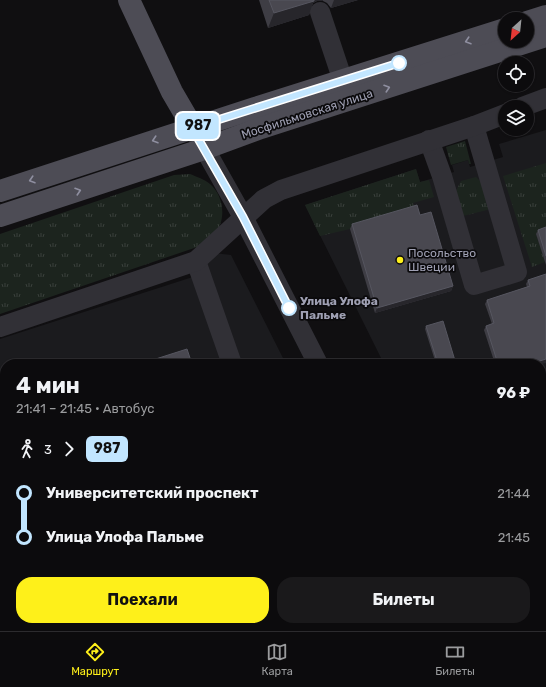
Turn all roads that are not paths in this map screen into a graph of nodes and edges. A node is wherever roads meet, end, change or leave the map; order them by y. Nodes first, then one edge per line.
1 (129, 0) edge
2 (320, 12) dead end
3 (546, 16) edge
4 (534, 20) edge
5 (498, 31) edge
6 (546, 36) edge
7 (343, 81) junction
8 (546, 98) edge
9 (534, 102) edge
10 (498, 117) edge
11 (474, 126) junction
12 (192, 128) junction
13 (429, 140) junction
14 (204, 149) junction
15 (0, 191) edge
16 (0, 216) edge
17 (243, 217) junction
18 (196, 261) junction
19 (0, 327) edge
20 (230, 359) edge
21 (315, 359) edge

1 - 12 main road
2 - 7 street
3 - 4 main road
5 -> 7 main road, Мосфильмовская улица
14 -> 6 main road, Мосфильмовская улица
7 - 12 main road, Мосфильмовская улица
8 - 9 street
10 - 11 street
11 - 13 street
11 - 13 street
12 - 14 street
12 -> 15 main road, Мосфильмовская улица
13 - 17 street
16 -> 14 main road, Мосфильмовская улица
14 - 17 street
17 - 18 street
17 - 21 street
18 - 19 street
18 - 20 street

